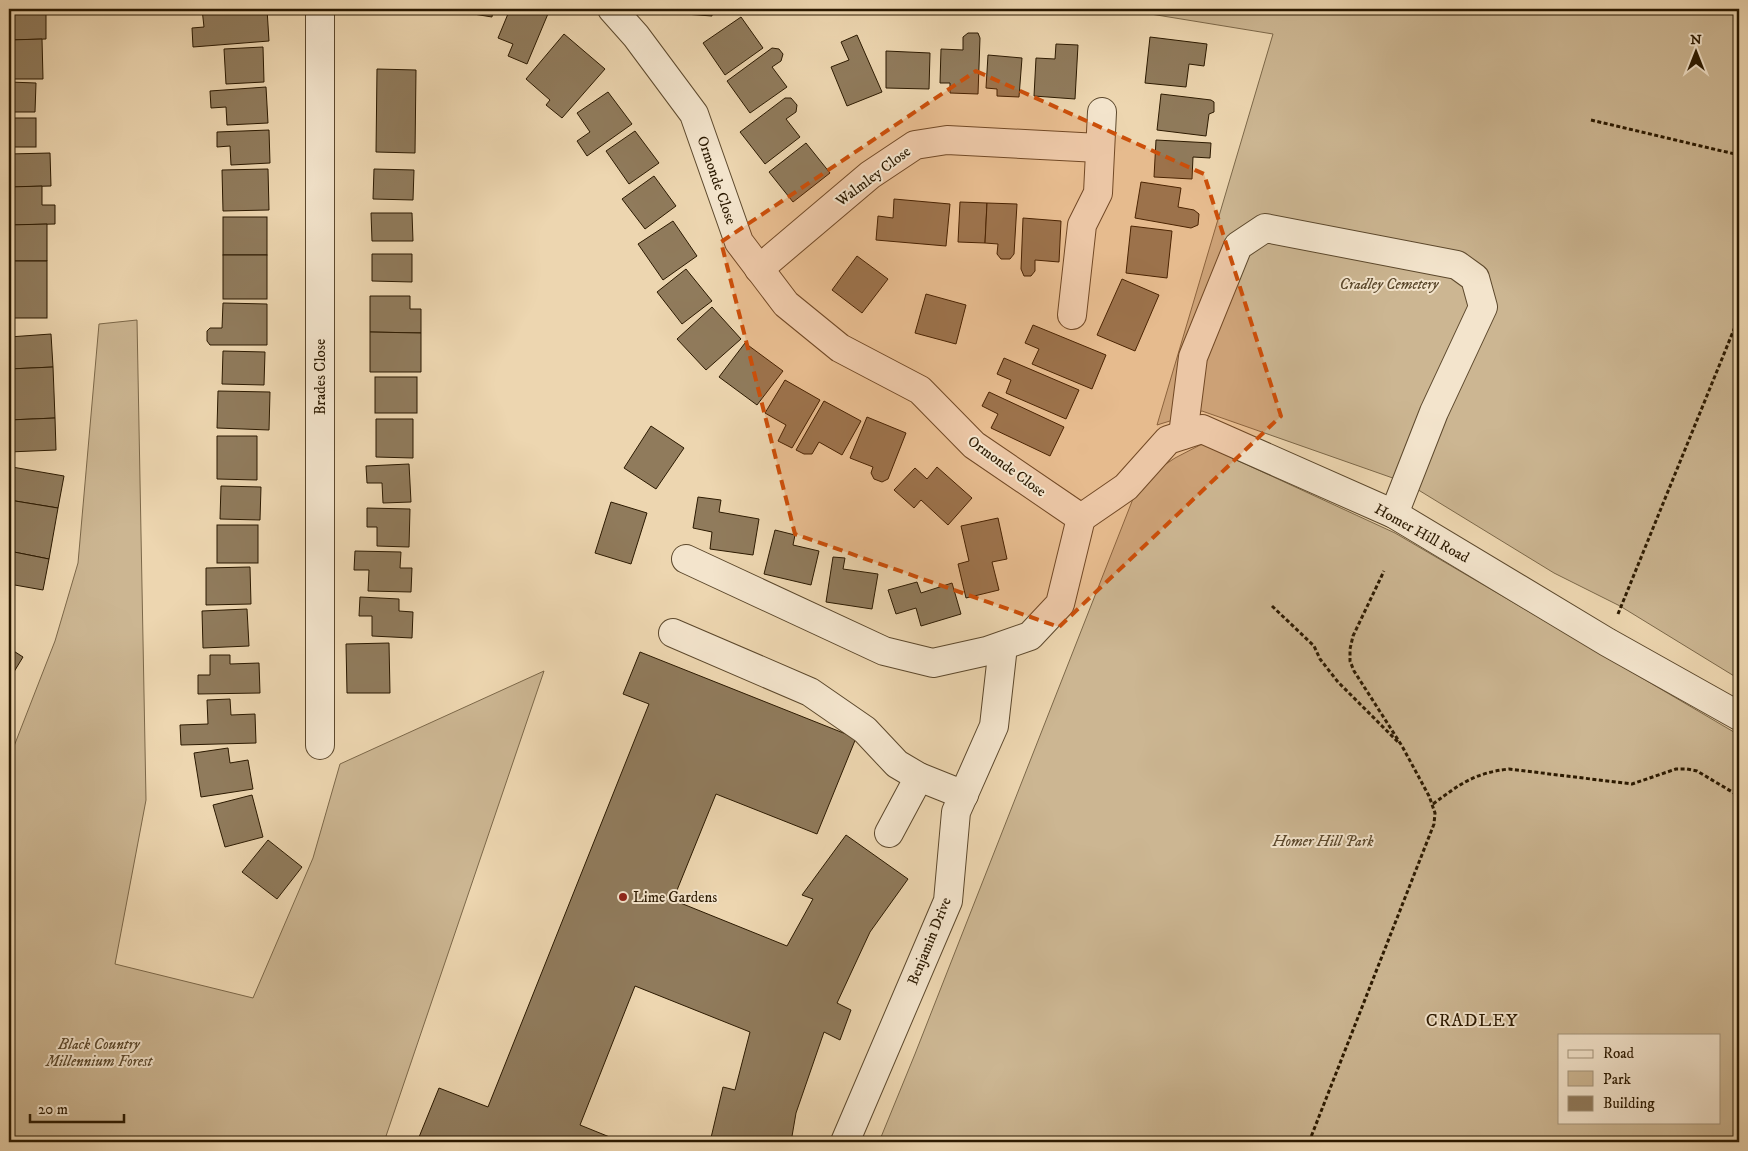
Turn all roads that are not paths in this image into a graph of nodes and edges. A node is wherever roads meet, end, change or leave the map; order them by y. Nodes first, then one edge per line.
1 (320, 9) edge
2 (612, 9) edge
3 (1102, 112) dead end
4 (1099, 148) junction
5 (759, 269) junction
6 (1072, 315) dead end
7 (1182, 435) junction
8 (1394, 514) junction
9 (1081, 518) junction
10 (686, 559) dead end
11 (673, 632) dead end
12 (1003, 646) junction
13 (1739, 716) edge
14 (320, 745) dead end
15 (920, 777) junction
16 (964, 795) junction
17 (889, 833) dead end
18 (845, 1142) edge

1 - 14 street, Brades Close
2 - 5 street, Ormonde Close
3 - 4 street
4 - 5 street, Walmley Close
4 - 6 street
5 - 9 street, Ormonde Close
7 - 8 street, Homer Hill Road
7 - 8 street
7 - 9 street, Homer Hill Road
8 - 13 street, Homer Hill Road
9 - 12 street
10 - 12 street
11 - 15 street
12 - 16 street, Benjamin Drive
15 - 16 street
15 - 17 street
16 - 18 street, Benjamin Drive

